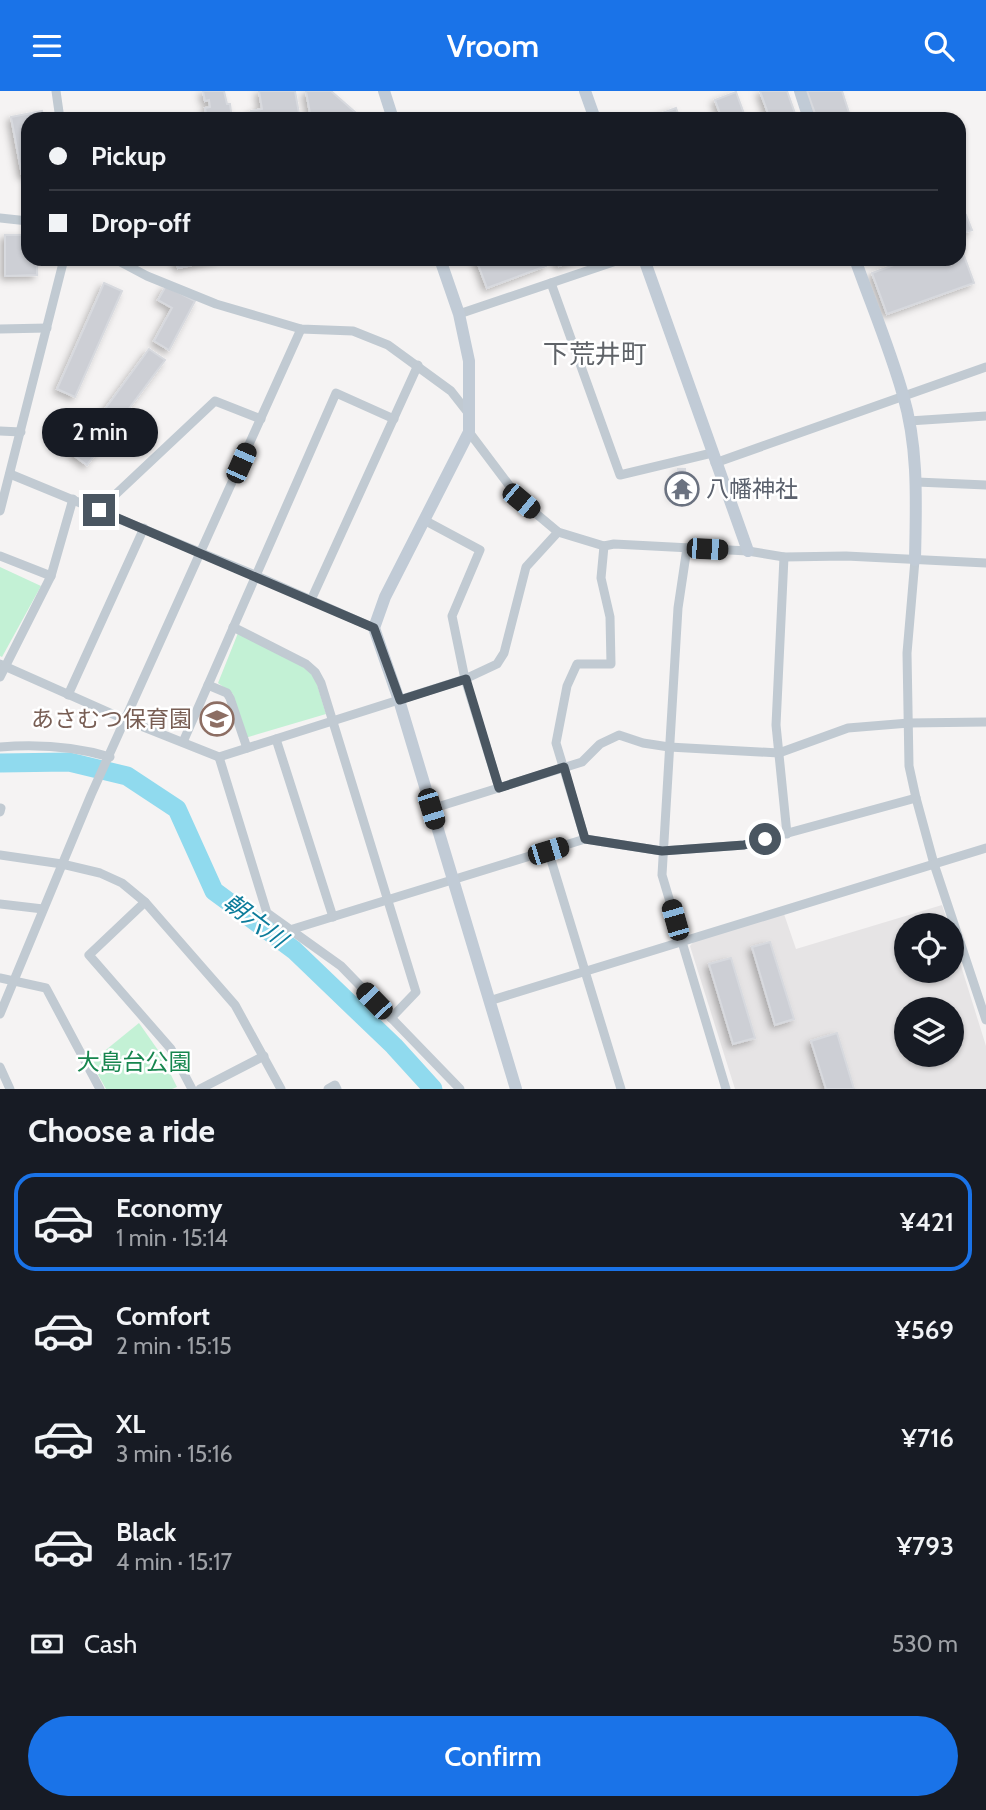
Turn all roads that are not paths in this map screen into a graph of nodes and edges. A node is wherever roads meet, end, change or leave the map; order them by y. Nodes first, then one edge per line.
1 (56, 91) edge
2 (384, 91) edge
3 (585, 91) edge
4 (800, 91) edge
5 (59, 112) edge
6 (391, 112) edge
7 (592, 112) edge
8 (807, 112) edge
9 (0, 218) edge
10 (21, 220) edge
11 (62, 266) edge
12 (128, 266) edge
13 (442, 266) edge
14 (601, 266) edge
15 (646, 266) edge
16 (858, 266) edge
17 (551, 283) junction
18 (459, 314) junction
19 (47, 328) junction
20 (0, 329) edge
21 (301, 329) junction
22 (418, 365) junction
23 (986, 367) edge
24 (904, 396) junction
25 (470, 415) junction
26 (986, 416) edge
27 (261, 419) junction
28 (394, 419) junction
29 (909, 421) junction
30 (0, 431) edge
31 (21, 432) junction
32 (469, 432) junction
33 (713, 458) junction
34 (10, 474) junction
35 (917, 482) junction
36 (986, 485) edge
37 (73, 499) junction
38 (99, 510) junction
39 (0, 511) edge
40 (424, 520) junction
41 (144, 528) junction
42 (558, 532) junction
43 (604, 546) junction
44 (687, 548) junction
45 (748, 551) junction
46 (201, 552) junction
47 (0, 556) edge
48 (784, 557) junction
49 (915, 560) junction
50 (986, 563) edge
51 (255, 575) junction
52 (51, 576) junction
53 (311, 600) junction
54 (233, 627) junction
55 (374, 628) junction
56 (3, 665) edge
57 (0, 677) edge
58 (466, 679) junction
59 (208, 685) junction
60 (68, 695) junction
61 (400, 700) junction
62 (126, 720) junction
63 (333, 721) junction
64 (986, 722) edge
65 (909, 723) junction
66 (276, 739) junction
67 (183, 742) junction
68 (0, 747) edge
69 (669, 747) junction
70 (247, 748) junction
71 (779, 753) junction
72 (219, 757) junction
73 (109, 760) junction
74 (564, 767) junction
75 (499, 788) junction
76 (916, 798) junction
77 (431, 809) junction
78 (787, 834) junction
79 (585, 839) junction
80 (986, 848) edge
81 (548, 851) junction
82 (662, 851) junction
83 (0, 855) edge
84 (62, 864) junction
85 (934, 864) junction
86 (453, 880) junction
87 (387, 901) junction
88 (145, 902) junction
89 (0, 904) edge
90 (43, 909) junction
91 (333, 917) junction
92 (293, 929) junction
93 (681, 942) junction
94 (585, 972) junction
95 (0, 978) edge
96 (13, 979) junction
97 (489, 1001) junction
98 (0, 1014) edge
99 (391, 1018) junction
100 (986, 1019) edge
101 (264, 1056) junction
102 (0, 1067) edge
103 (10, 1089) edge
104 (100, 1089) edge
105 (192, 1089) edge
106 (200, 1089) edge
107 (281, 1089) edge
108 (328, 1089) edge
109 (337, 1089) edge
110 (460, 1089) edge
111 (516, 1089) edge
112 (621, 1089) edge
113 (726, 1089) edge

1 - 5 street
2 - 6 street
3 - 7 street
4 - 8 street
9 - 10 street
11 - 19 street
12 - 21 street
13 - 18 street
14 - 17 street
15 - 33 street
16 - 24 street
17 - 18 street
17 - 33 street
18 - 25 street
19 - 20 street
19 - 31 street
21 - 22 street
21 - 27 street
22 - 25 street
22 - 28 street
23 - 24 street
24 - 29 street
24 - 33 street
25 - 32 street
26 - 29 street
27 - 38 street
27 - 46 street
28 - 51 street
28 - 53 street
29 - 35 street
30 - 31 street
31 - 34 street
32 - 40 street
32 - 42 street
33 - 45 street
34 - 37 street
34 - 39 street
35 - 36 street
35 - 49 street
37 - 38 street
37 - 52 street
38 - 41 street
40 - 55 street
40 - 58 street
41 - 46 street
41 - 60 street
42 - 43 street
42 - 58 street
43 - 44 street
43 - 74 street
44 - 45 street
44 - 69 street
45 - 48 street
46 - 51 street
46 - 62 street
47 - 52 street
48 - 49 street
48 - 71 street
49 - 50 street
49 - 65 street
51 - 53 street
51 - 54 street
52 - 56 street
53 - 55 street
54 - 59 street
54 - 63 street
55 - 61 street
56 - 57 street
56 - 60 street
58 - 61 street
58 - 75 street
59 - 67 street
59 - 70 street
60 - 62 street
61 - 63 street
61 - 77 street
62 - 67 street
62 - 73 street
63 - 66 street
63 - 87 street
64 - 65 street
65 - 71 street
65 - 76 street
66 - 70 street
66 - 91 street
67 - 72 street
68 - 73 street
69 - 71 street
69 - 74 street
69 - 82 street
70 - 72 street
71 - 78 street
72 - 92 street
73 - 84 street
74 - 75 street
74 - 79 street
75 - 77 street
76 - 78 street
76 - 85 street
77 - 86 street
78 - 82 street
79 - 81 street
79 - 82 street
80 - 85 street
81 - 86 street
81 - 94 street
82 - 93 street
83 - 84 street
84 - 88 street
84 - 90 street
85 - 93 street
85 - 100 street
86 - 87 street
86 - 97 street
87 - 91 street
87 - 99 street
88 - 101 street
88 - 105 street
89 - 90 street
90 - 96 street
91 - 92 street
92 - 99 street
93 - 94 street
93 - 113 street
94 - 97 street
94 - 112 street
95 - 96 street
96 - 98 street
96 - 104 street
97 - 111 street
99 - 110 street
101 - 106 street
101 - 107 street
102 - 103 street
108 - 109 street

